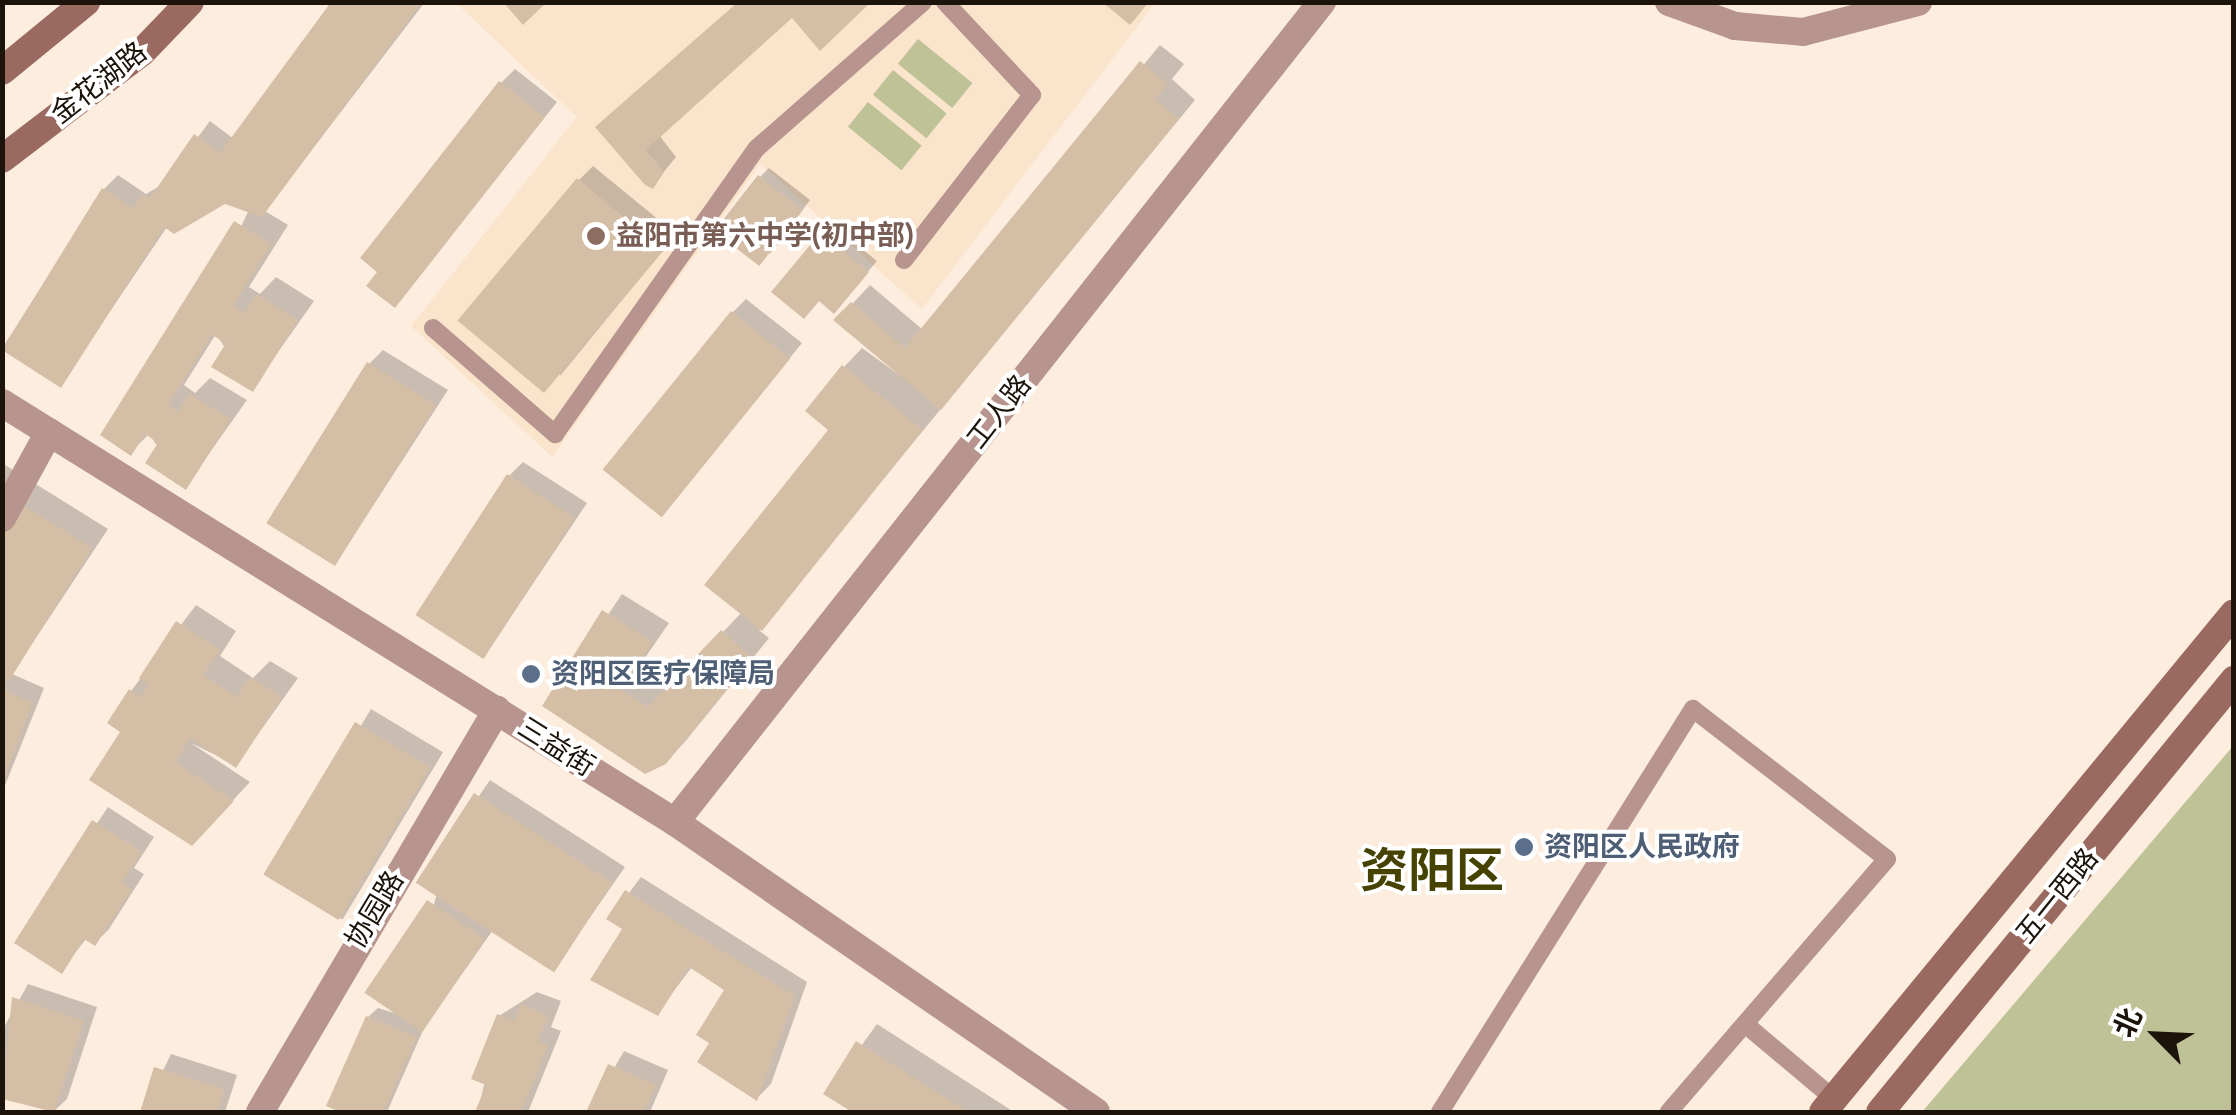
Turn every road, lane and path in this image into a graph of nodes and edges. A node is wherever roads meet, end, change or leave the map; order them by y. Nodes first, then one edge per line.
1 (86, 2) edge
2 (190, 2) edge
3 (923, 2) edge
4 (944, 2) edge
5 (1322, 2) edge
6 (1669, 2) edge
7 (1918, 2) edge
8 (2, 71) edge
9 (2, 159) edge
10 (904, 260) dead end
11 (433, 328) dead end
12 (2, 402) edge
13 (49, 432) junction
14 (2, 518) edge
15 (2234, 613) edge
16 (2234, 680) edge
17 (497, 710) junction
18 (675, 822) junction
19 (1745, 1024) junction
20 (1828, 1106) edge
21 (260, 1112) edge
22 (1096, 1112) edge
23 (1440, 1112) edge
24 (1669, 1112) edge
25 (1880, 1112) edge

1 - 8 main road
2 - 9 main road, 金花湖路
3 - 11 lane
4 - 10 lane
5 - 18 street, 工人路
6 - 7 street
12 - 13 street, 三益街
13 - 14 street
13 - 17 street, 三益街
15 - 20 main road
16 - 25 main road, 五一西路
17 - 18 street, 三益街
17 - 21 street, 协园路
18 - 22 street, 三益街
19 - 20 lane
19 - 23 lane
19 - 24 lane

